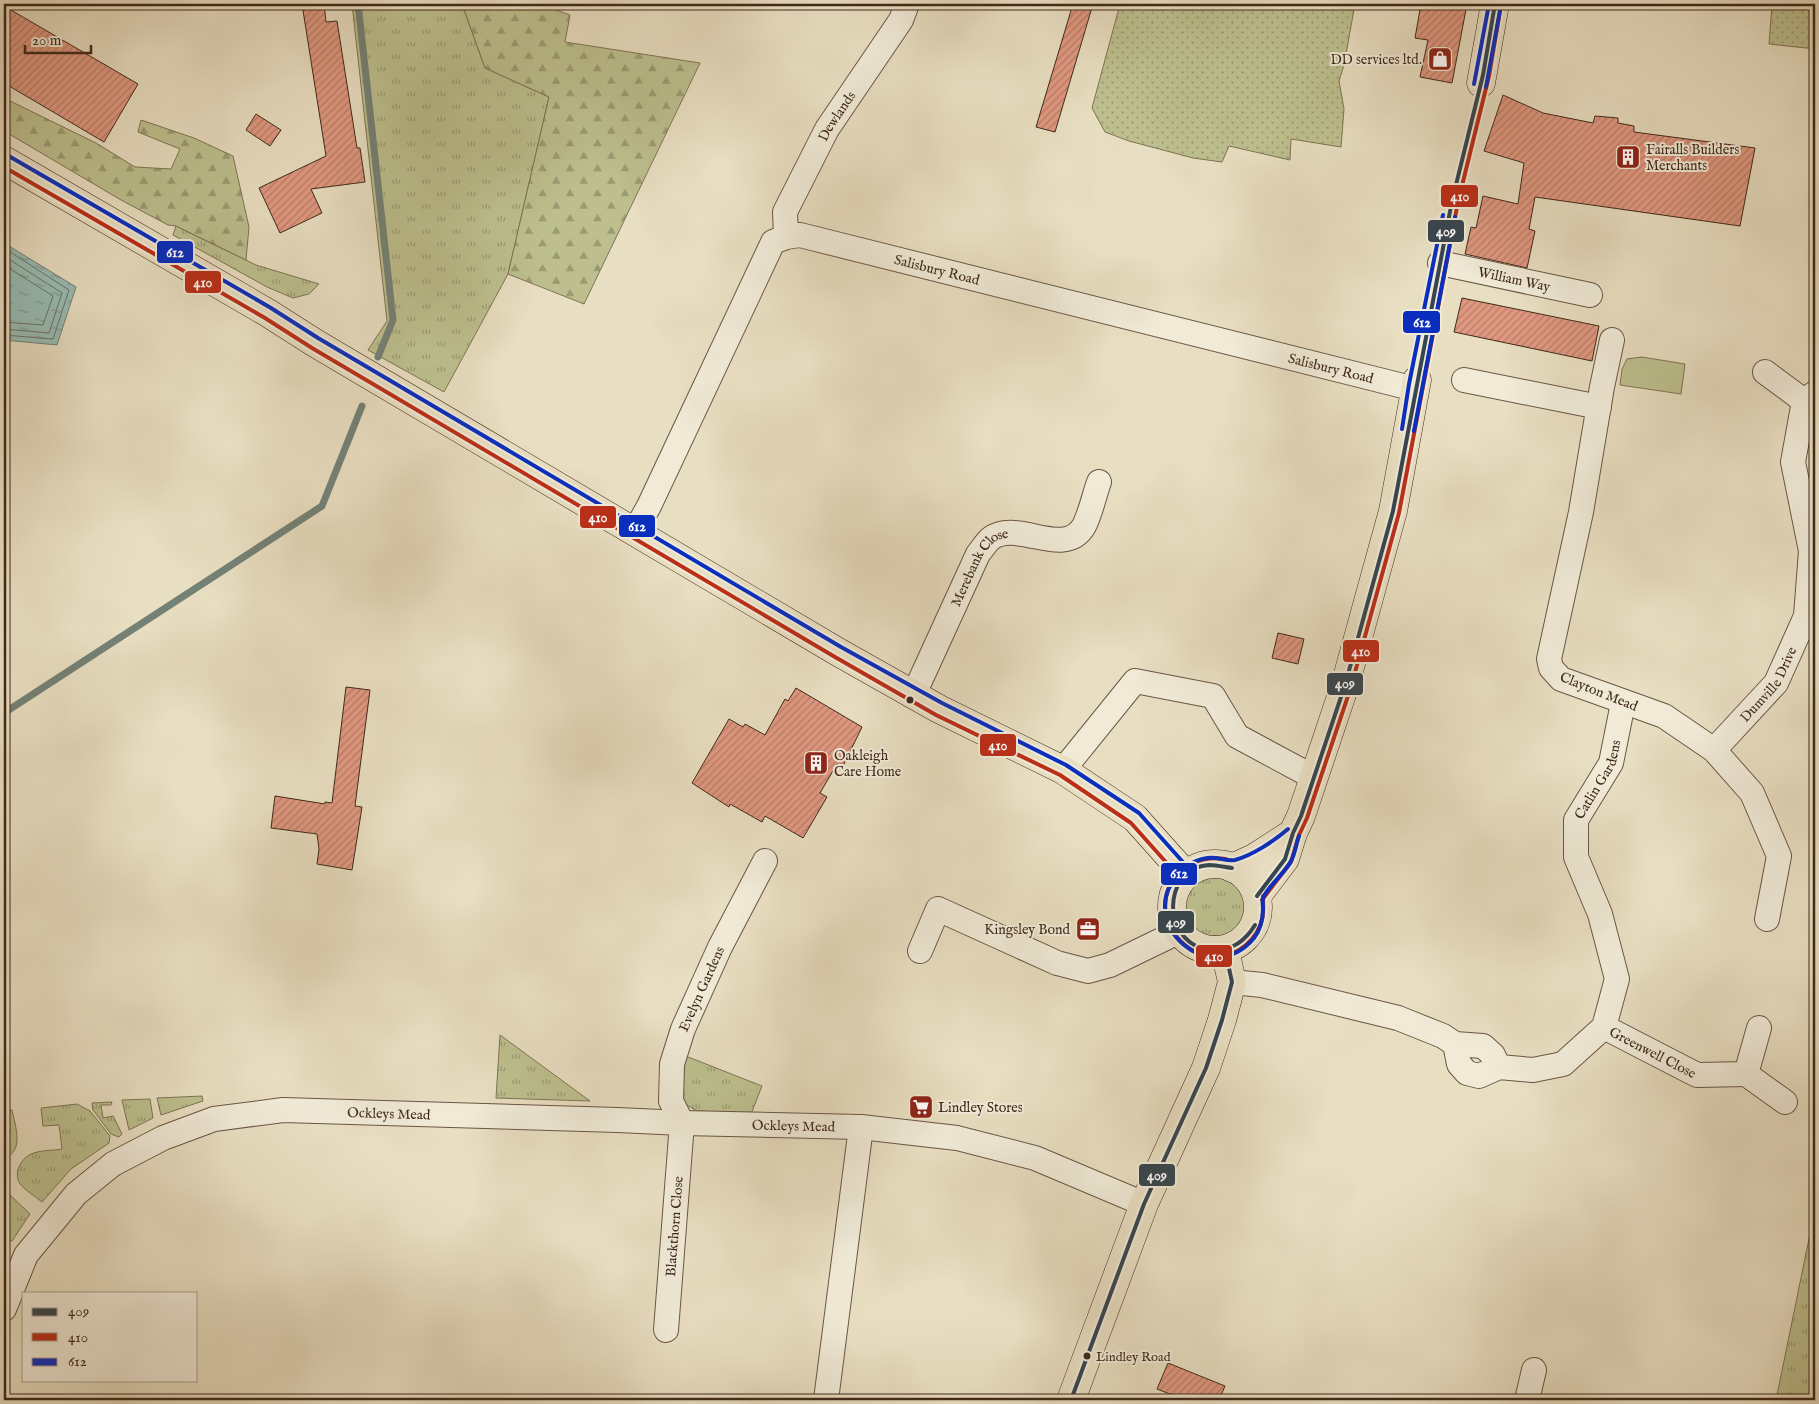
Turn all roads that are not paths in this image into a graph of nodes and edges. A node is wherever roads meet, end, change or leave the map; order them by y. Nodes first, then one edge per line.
1 (907, 4) edge
2 (1495, 4) edge
3 (1481, 83) dead end
4 (4, 160) edge
5 (786, 237) junction
6 (1440, 263) dead end
7 (1590, 294) dead end
8 (1612, 340) dead end
9 (1765, 372) dead end
10 (1464, 380) dead end
11 (1416, 384) joint
12 (1810, 397) edge
13 (1599, 407) junction
14 (1099, 482) dead end
15 (634, 533) junction
16 (914, 694) junction
17 (1623, 703) junction
18 (1714, 750) junction
19 (1063, 770) junction
20 (1315, 778) junction
21 (1293, 833) junction
22 (765, 861) dead end
23 (1232, 868) junction
24 (1186, 875) junction
25 (1257, 896) junction
26 (1767, 919) dead end
27 (1178, 932) junction
28 (1225, 950) junction
29 (920, 951) dead end
30 (1232, 982) junction
31 (1604, 1027) junction
32 (1759, 1028) dead end
33 (1746, 1074) junction
34 (1785, 1102) dead end
35 (682, 1124) junction
36 (861, 1127) junction
37 (1144, 1204) junction
38 (4, 1309) edge
39 (666, 1330) dead end
40 (1534, 1370) dead end
41 (826, 1400) edge
42 (1071, 1400) edge
43 (1527, 1400) edge

1 - 5 street, Dewlands
2 - 3 main road
4 - 15 main road
5 - 11 street, Salisbury Road
5 - 15 street
6 - 7 street, William Way
8 - 13 street, Clayton Mead
9 - 12 street, Dumville Drive
10 - 13 street
11 - 20 main road
12 - 18 street, Dumville Drive
13 - 17 street, Clayton Mead
14 - 16 street, Merebank Close
15 - 16 main road
16 - 19 main road
17 - 18 street, Clayton Mead
17 - 31 street, Catlin Gardens
18 - 26 street, Clayton Mead
19 - 20 street
19 - 24 main road
20 - 21 main road
21 - 23 main road
21 - 25 main road
22 - 35 street, Evelyn Gardens
23 - 24 main road
23 - 25 main road
24 - 27 main road
25 - 28 main road
27 - 28 main road
27 - 29 street
28 - 30 main road
30 - 31 street
30 - 37 main road
31 - 33 street, Greenwell Close
32 - 33 street
33 - 34 street
35 - 36 street, Ockleys Mead
35 - 38 street, Ockleys Mead
35 - 39 street, Blackthorn Close
36 - 37 street
36 - 41 street
37 - 42 main road
40 - 43 street

